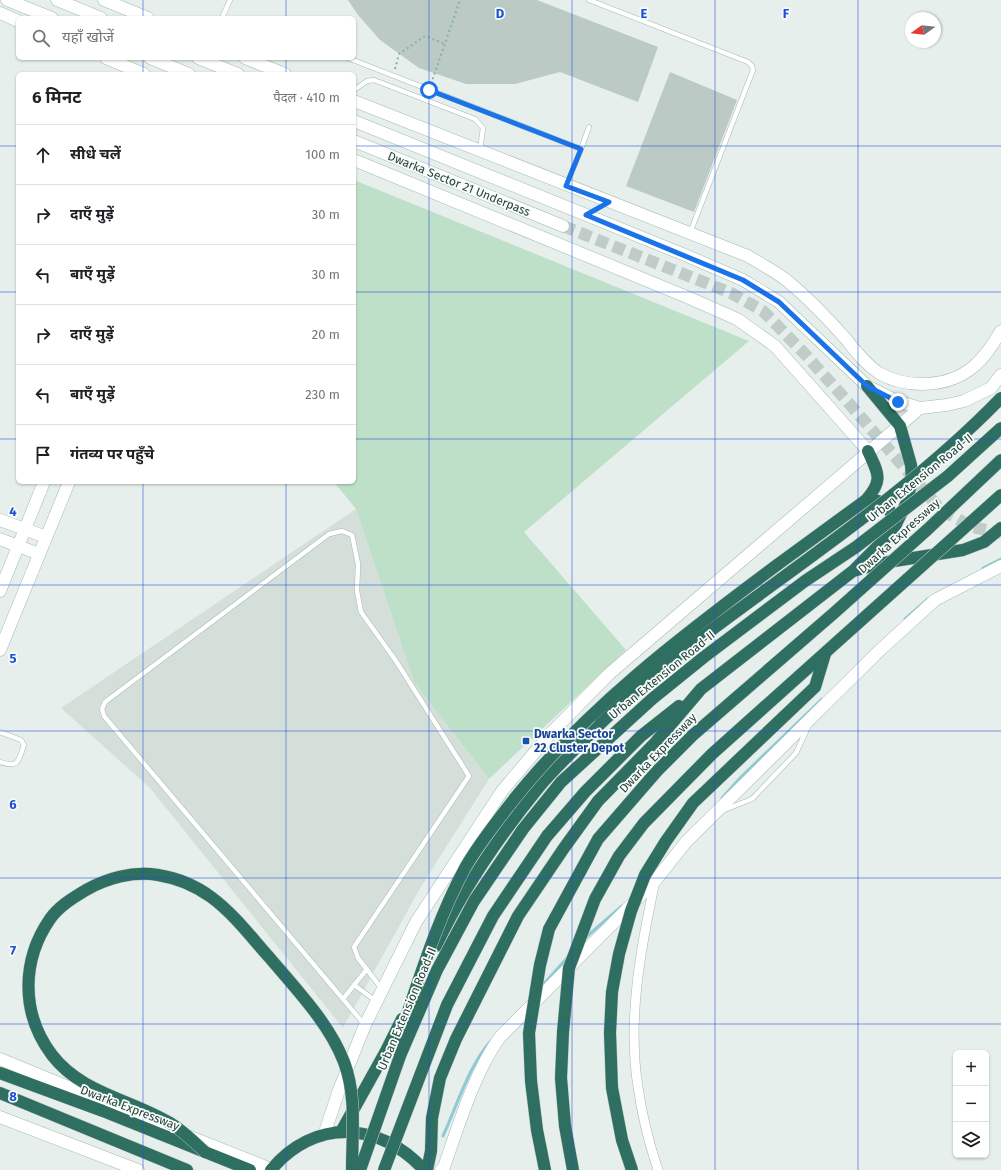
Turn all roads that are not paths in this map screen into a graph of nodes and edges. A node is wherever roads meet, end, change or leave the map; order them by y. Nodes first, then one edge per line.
1 (7, 0) edge
2 (57, 0) edge
3 (104, 0) edge
4 (230, 0) edge
5 (589, 0) edge
6 (0, 13) edge
7 (47, 16) edge
8 (96, 16) edge
9 (143, 16) edge
10 (225, 16) edge
11 (16, 20) edge
12 (111, 60) edge
13 (155, 60) edge
14 (200, 60) edge
15 (249, 60) edge
16 (353, 60) edge
17 (211, 69) edge
18 (139, 72) edge
19 (184, 72) edge
20 (229, 72) edge
21 (280, 72) edge
22 (356, 89) edge
23 (356, 103) edge
24 (356, 122) edge
25 (589, 128) dead end
26 (356, 142) edge
27 (581, 149) junction
28 (480, 152) junction
29 (356, 161) edge
30 (566, 186) junction
31 (609, 202) junction
32 (586, 215) junction
33 (563, 226) tunnel mouth
34 (690, 234) junction
35 (1001, 331) edge
36 (1001, 375) edge
37 (867, 386) junction
38 (1001, 398) edge
39 (920, 408) junction
40 (900, 426) junction
41 (1001, 428) edge
42 (868, 451) junction
43 (1001, 460) edge
44 (43, 484) edge
45 (68, 484) edge
46 (1001, 495) edge
47 (866, 500) junction
48 (882, 502) junction
49 (0, 520) edge
50 (895, 521) junction
51 (1001, 528) edge
52 (25, 529) junction
53 (46, 537) junction
54 (0, 539) edge
55 (18, 546) junction
56 (39, 554) junction
57 (1001, 566) edge
58 (853, 571) junction
59 (0, 591) edge
60 (0, 650) edge
61 (825, 654) junction
62 (701, 689) junction
63 (0, 732) edge
64 (0, 762) edge
65 (655, 881) junction
66 (367, 969) junction
67 (354, 985) junction
68 (383, 990) junction
69 (343, 998) junction
70 (377, 1002) junction
71 (365, 1025) junction
72 (400, 1056) junction
73 (0, 1059) edge
74 (0, 1073) edge
75 (0, 1093) edge
76 (0, 1117) edge
77 (341, 1132) junction
78 (324, 1135) junction
79 (205, 1152) junction
80 (138, 1170) edge
81 (187, 1170) edge
82 (250, 1170) edge
83 (271, 1170) edge
84 (352, 1170) edge
85 (360, 1170) edge
86 (384, 1170) edge
87 (424, 1170) edge
88 (427, 1170) edge
89 (441, 1170) edge
90 (545, 1170) edge
91 (573, 1170) edge
92 (632, 1170) edge
93 (658, 1170) edge

1 - 7 street
2 - 8 street
3 - 9 street
4 - 10 lane
5 - 34 lane
6 - 11 street
12 - 18 street
13 - 19 street
14 - 17 street
15 - 21 street
16 - 27 lane
17 - 20 street
22 - 28 lane
23 - 28 street
24 - 32 street
25 - 27 lane
26 - 33 street, Dwarka Sector 21 Underpass
27 - 30 lane
28 - 30 street
29 - 42 street
30 - 31 street
31 - 32 street
31 - 34 street
32 - 37 street
34 - 35 street
36 - 39 street
37 - 39 street
37 - 40 highway
38 - 48 highway, bridge
39 - 40 street
40 - 42 street
40 - 50 highway
41 - 50 highway, Urban Extension Road-II, bridge
42 - 47 highway
42 - 68 street
43 - 90 highway, Dwarka Expressway, bridge
44 - 52 street
45 - 53 street
46 - 61 highway, bridge
47 - 48 highway
47 - 72 highway, bridge
48 - 50 highway
48 - 77 highway, bridge
49 - 52 street
50 - 58 highway
50 - 72 highway, Urban Extension Road-II, bridge
51 - 58 highway
52 - 53 street
52 - 55 street
53 - 56 street
54 - 55 street
55 - 56 street
55 - 59 street
56 - 60 street
57 - 65 street
58 - 62 highway
61 - 91 highway, bridge
61 - 92 highway, bridge
62 - 86 highway, bridge
62 - 88 highway
63 - 64 lane
65 - 89 street
65 - 93 street
66 - 67 lane
66 - 68 lane
66 - 69 lane
67 - 69 lane
67 - 70 lane
68 - 70 street
69 - 71 lane
70 - 71 street
71 - 78 street
72 - 85 highway, Urban Extension Road-II, bridge
73 - 83 street
74 - 79 highway, Dwarka Expressway
75 - 81 highway
76 - 80 street
77 - 78 highway
77 - 87 highway
78 - 83 highway
79 - 82 highway, Dwarka Expressway
79 - 84 highway, bridge

